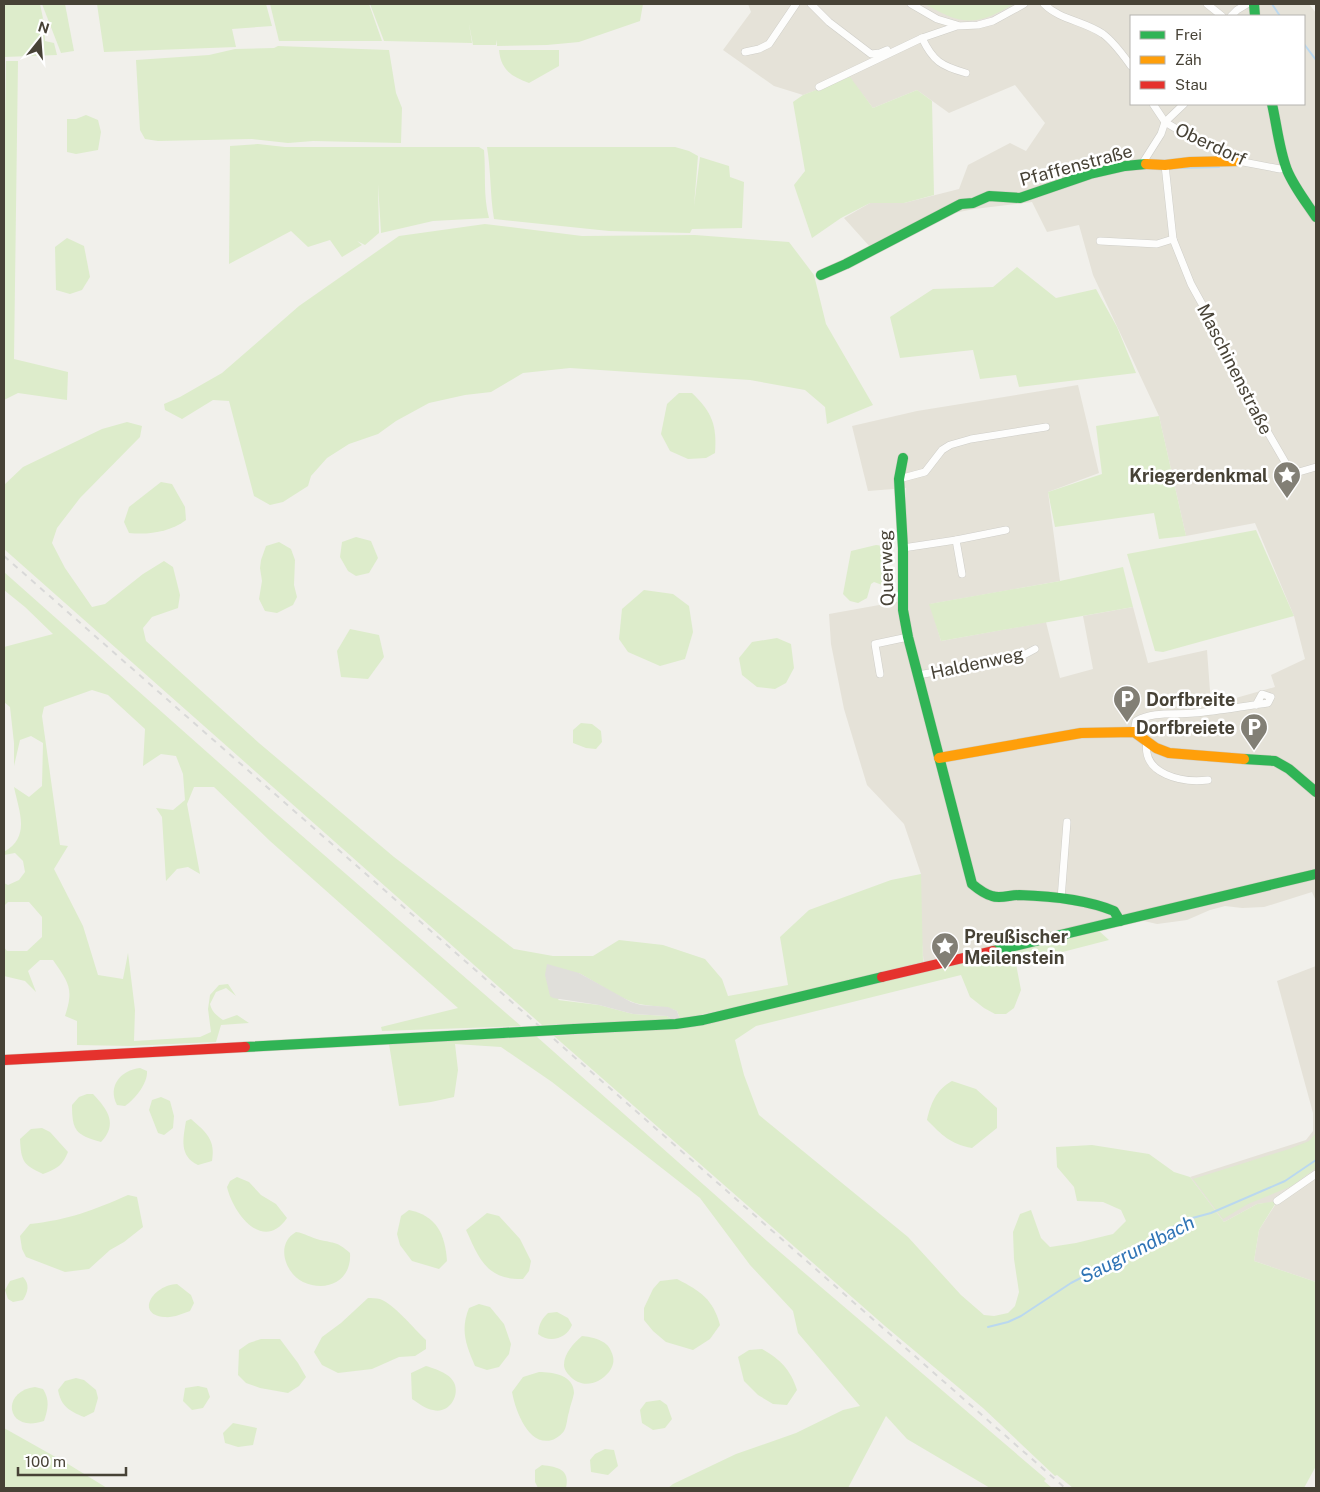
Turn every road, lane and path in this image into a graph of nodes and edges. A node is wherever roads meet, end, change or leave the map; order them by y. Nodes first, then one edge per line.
1 (796, 4) edge
2 (811, 4) edge
3 (911, 4) edge
4 (1024, 4) edge
5 (1044, 4) edge
6 (1207, 4) edge
7 (1247, 4) edge
8 (1221, 15) edge
9 (1233, 15) edge
10 (957, 26) junction
11 (920, 39) junction
12 (745, 52) dead end
13 (1130, 65) edge
14 (966, 73) dead end
15 (819, 87) dead end
16 (1154, 105) edge
17 (1183, 105) edge
18 (1272, 105) edge
19 (1165, 122) junction
20 (1238, 161) junction
21 (1142, 164) junction
22 (1165, 164) junction
23 (1287, 168) junction
24 (1316, 217) edge
25 (1173, 239) junction
26 (1100, 241) dead end
27 (821, 275) dead end
28 (1046, 427) dead end
29 (903, 458) dead end
30 (1316, 467) edge
31 (900, 479) junction
32 (1006, 530) dead end
33 (956, 540) junction
34 (903, 548) junction
35 (962, 574) dead end
36 (908, 637) junction
37 (1034, 649) dead end
38 (880, 674) dead end
39 (918, 675) junction
40 (1256, 705) dead end
41 (1134, 732) junction
42 (1147, 742) junction
43 (939, 758) junction
44 (1208, 780) dead end
45 (1316, 792) edge
46 (1067, 822) dead end
47 (1316, 874) edge
48 (1061, 899) junction
49 (1120, 921) junction
50 (4, 1060) edge
51 (1316, 1174) edge
52 (1277, 1201) dead end

1 - 12 street
2 - 11 street
3 - 10 street
4 - 10 street
5 - 13 street
6 - 8 street
7 - 9 street
10 - 11 street
11 - 14 street
11 - 15 street
16 - 19 street, Oberdorf
17 - 19 street
18 - 23 main road
19 - 20 street, Oberdorf
19 - 21 street, Oberdorf
20 - 22 main road, Pfaffenstraße
20 - 23 street, Oberdorf
21 - 22 main road, Pfaffenstraße
21 - 27 main road, Pfaffenstraße
22 - 25 street, Maschinenstraße
23 - 24 main road
25 - 26 street
25 - 30 street, Maschinenstraße
28 - 31 street
29 - 31 main road, Querweg
31 - 34 main road, Querweg
32 - 33 street
33 - 34 street
33 - 35 street
34 - 36 main road, Querweg
36 - 38 street
36 - 39 main road, Querweg
37 - 39 street, Haldenweg
39 - 43 main road
40 - 41 street
41 - 42 main road
41 - 43 main road
42 - 44 street
42 - 45 main road
43 - 48 main road
46 - 48 street
47 - 49 main road
48 - 49 main road
49 - 50 main road, bridge
51 - 52 street

